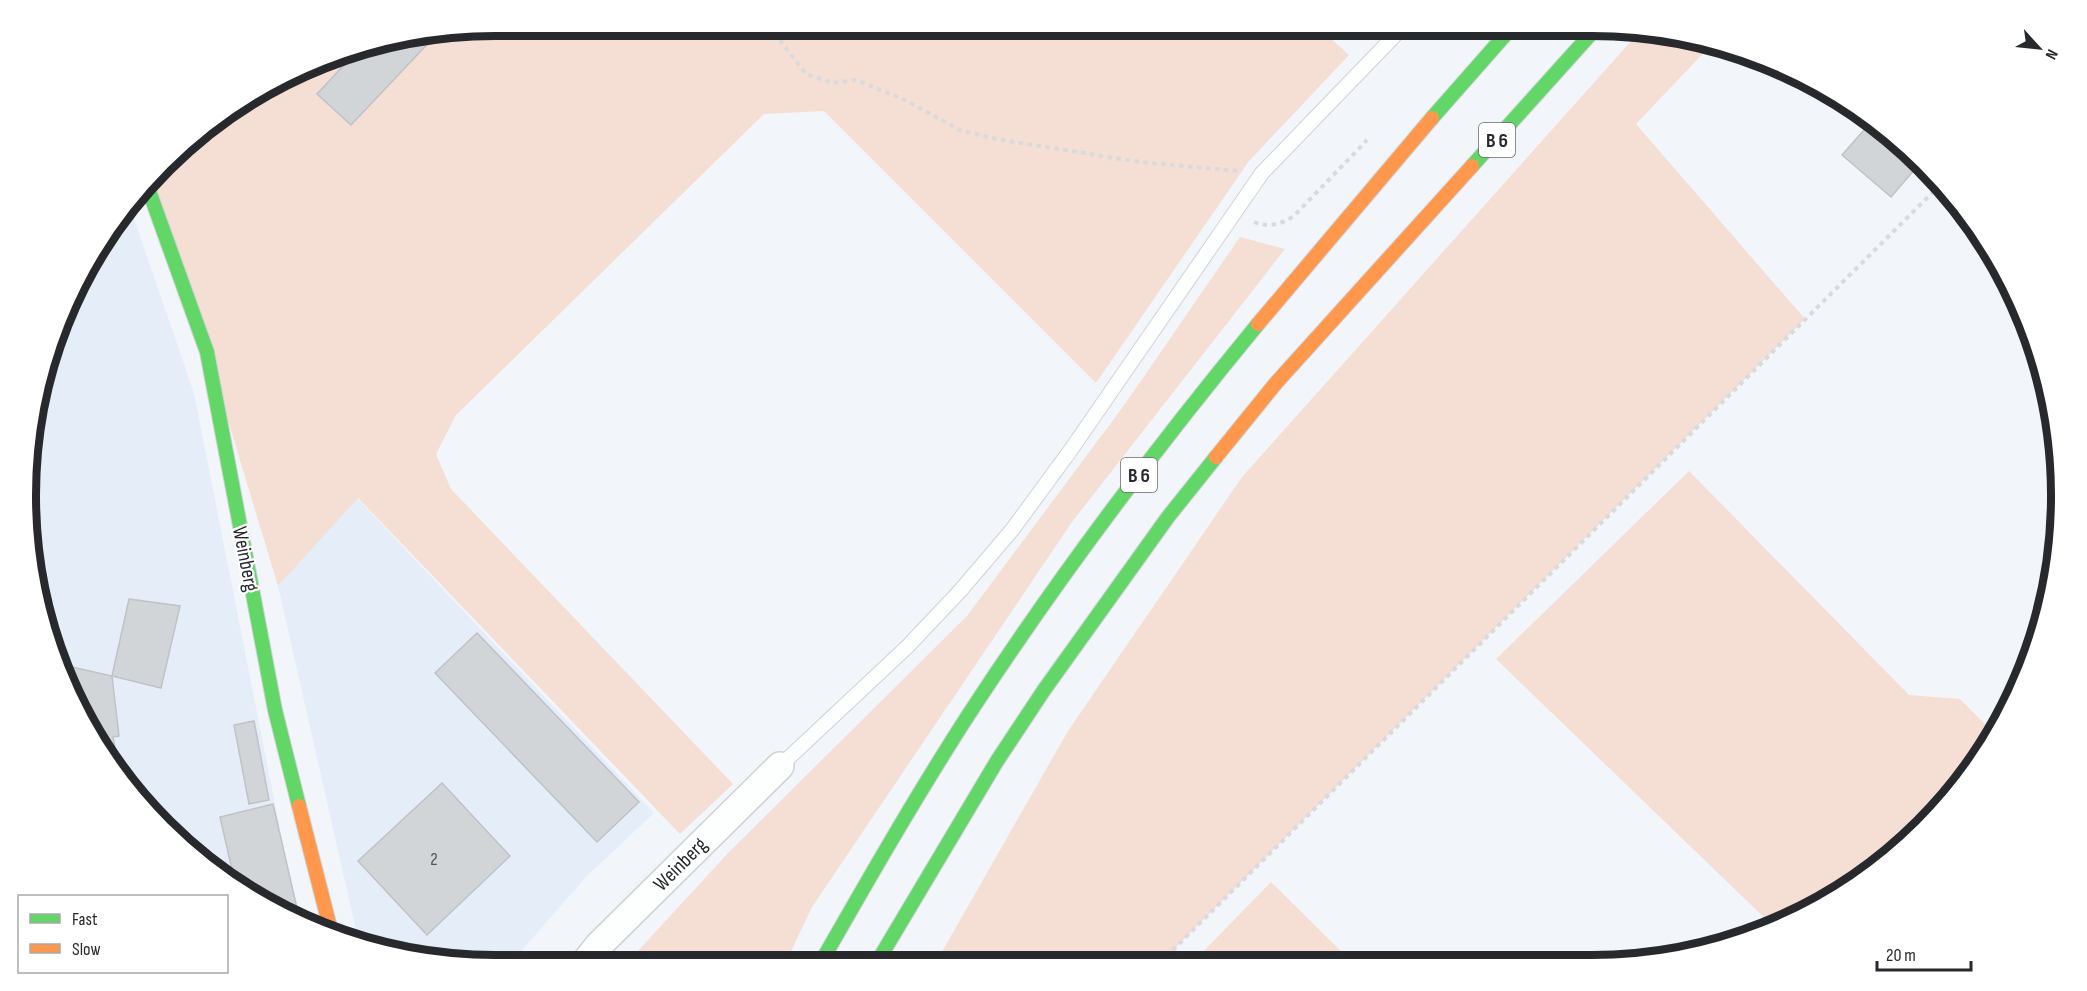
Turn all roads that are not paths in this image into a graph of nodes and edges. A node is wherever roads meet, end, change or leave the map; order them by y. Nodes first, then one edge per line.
1 (1394, 36) edge
2 (1504, 36) edge
3 (1589, 36) edge
4 (150, 193) edge
5 (780, 766) joint
6 (329, 924) edge
7 (591, 955) edge
8 (825, 955) edge
9 (881, 955) edge

1 - 5 lane
2 - 8 main road, B 6
3 - 9 main road, B 6
4 - 6 main road, Weinberg
5 - 7 street, Weinberg

